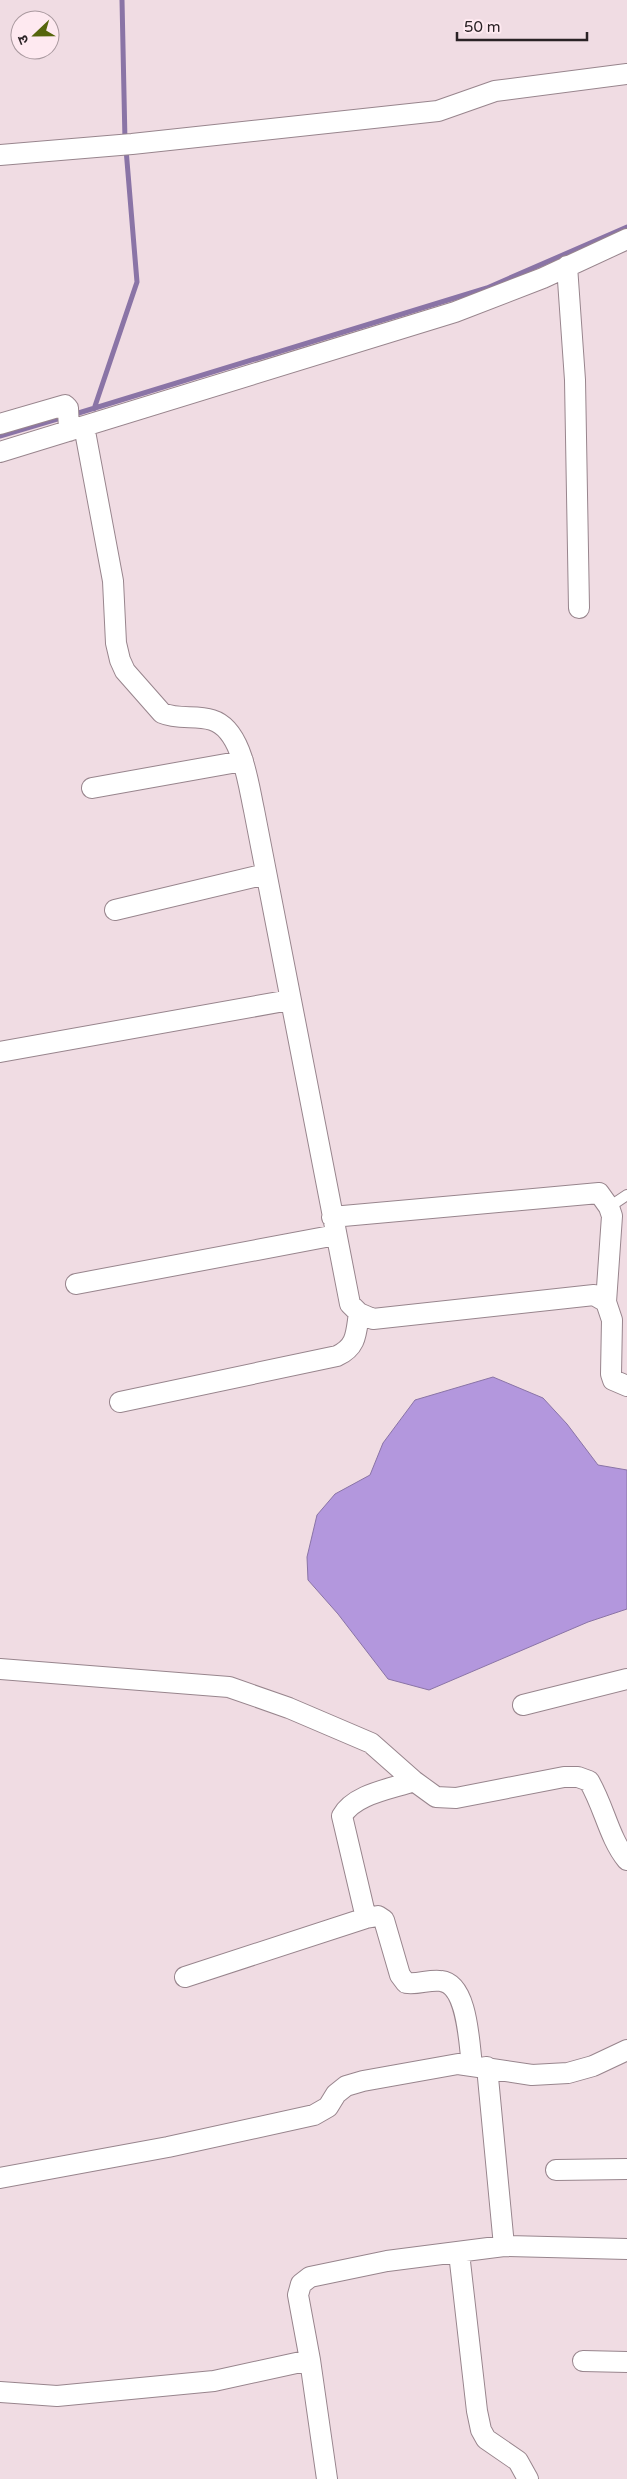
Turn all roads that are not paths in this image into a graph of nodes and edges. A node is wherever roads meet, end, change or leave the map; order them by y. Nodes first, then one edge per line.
1 (627, 74) edge
2 (0, 155) edge
3 (627, 239) edge
4 (567, 266) junction
5 (72, 421) junction
6 (0, 424) edge
7 (0, 452) edge
8 (579, 608) dead end
9 (242, 762) junction
10 (92, 788) dead end
11 (266, 874) junction
12 (115, 910) dead end
13 (290, 1000) junction
14 (0, 1052) edge
15 (627, 1195) edge
16 (609, 1207) junction
17 (334, 1226) junction
18 (76, 1284) dead end
19 (606, 1302) junction
20 (359, 1313) junction
21 (627, 1386) edge
22 (120, 1402) dead end
23 (0, 1669) edge
24 (627, 1679) edge
25 (523, 1705) dead end
26 (414, 1781) junction
27 (627, 1860) edge
28 (366, 1918) junction
29 (185, 1977) dead end
30 (627, 2050) edge
31 (480, 2066) junction
32 (627, 2169) edge
33 (556, 2170) dead end
34 (0, 2178) edge
35 (504, 2246) junction
36 (627, 2249) edge
37 (459, 2253) junction
38 (310, 2360) junction
39 (583, 2362) dead end
40 (627, 2362) edge
41 (0, 2392) edge
42 (327, 2479) edge
43 (528, 2479) edge

1 - 2 street
3 - 4 street
4 - 5 street
4 - 8 street
5 - 6 street
5 - 7 street
5 - 9 street
9 - 10 street
9 - 11 street
11 - 12 street
11 - 13 street
13 - 14 street
13 - 17 street
15 - 16 lane
16 - 17 street
16 - 19 street
17 - 18 street
17 - 20 street
19 - 20 street
19 - 21 street
20 - 22 street
23 - 26 street
24 - 25 street
26 - 27 street
26 - 28 street
28 - 29 street
28 - 31 street
30 - 31 street
31 - 34 street
31 - 35 street
32 - 33 street
35 - 36 street
35 - 37 street
37 - 38 street
37 - 43 street
38 - 41 street
38 - 42 street
39 - 40 street

